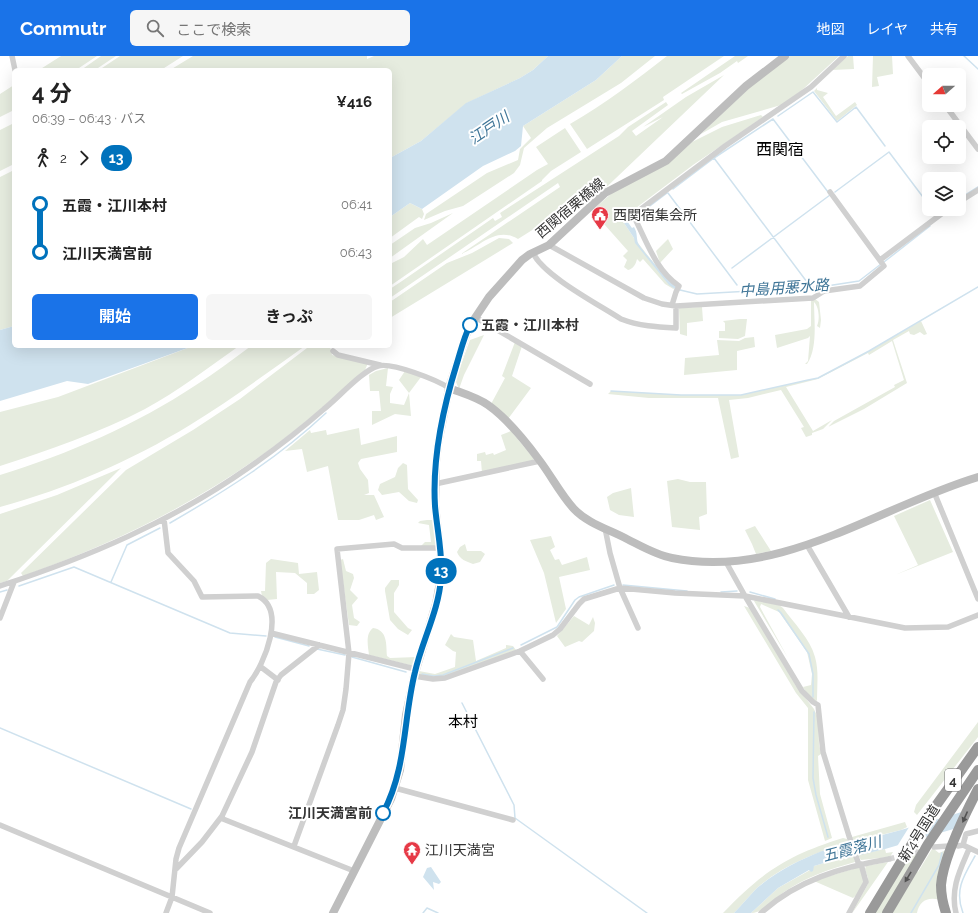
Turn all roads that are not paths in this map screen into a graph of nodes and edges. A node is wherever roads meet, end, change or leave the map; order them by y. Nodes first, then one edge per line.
1 (12, 56) edge
2 (785, 56) edge
3 (844, 56) edge
4 (908, 56) edge
5 (15, 68) edge
6 (922, 75) edge
7 (950, 112) edge
8 (978, 149) edge
9 (978, 190) edge
10 (830, 192) dead end
11 (966, 198) edge
12 (939, 216) edge
13 (549, 245) junction
14 (533, 253) junction
15 (880, 260) junction
16 (674, 306) junction
17 (475, 317) junction
18 (333, 351) dead end
19 (380, 365) junction
20 (590, 384) dead end
21 (449, 388) junction
22 (540, 461) junction
23 (978, 476) edge
24 (435, 484) junction
25 (934, 492) junction
26 (164, 519) junction
27 (605, 527) junction
28 (807, 545) junction
29 (440, 548) junction
30 (726, 562) junction
31 (14, 582) junction
32 (0, 586) edge
33 (620, 588) junction
34 (745, 596) junction
35 (978, 599) edge
36 (978, 615) edge
37 (849, 617) junction
38 (0, 618) edge
39 (638, 628) dead end
40 (271, 633) junction
41 (319, 645) junction
42 (520, 651) junction
43 (349, 653) junction
44 (261, 667) junction
45 (415, 673) junction
46 (543, 679) dead end
47 (278, 680) junction
48 (978, 747) edge
49 (978, 770) edge
50 (395, 788) junction
51 (976, 793) edge
52 (222, 816) junction
53 (513, 820) dead end
54 (0, 824) edge
55 (978, 831) edge
56 (959, 843) junction
57 (931, 845) junction
58 (294, 846) junction
59 (949, 846) dead end
60 (907, 849) junction
61 (969, 849) junction
62 (978, 852) edge
63 (889, 860) tunnel mouth
64 (859, 863) junction
65 (176, 870) junction
66 (354, 871) junction
67 (172, 897) junction
68 (166, 913) edge
69 (210, 913) edge
70 (333, 913) edge
71 (761, 913) edge
72 (849, 913) edge
73 (862, 913) edge
74 (870, 913) edge
75 (887, 913) edge
76 (946, 913) edge
77 (956, 913) edge

1 - 5 street
2 - 13 main road, 西関宿栗橋線
3 - 16 street
4 - 6 street
7 - 8 street
9 - 11 street
10 - 15 street
12 - 15 street
13 - 14 main road, 西関宿栗橋線
13 - 16 street
14 - 16 street
14 - 17 main road, 西関宿栗橋線
15 - 16 street
17 - 20 street
17 - 21 main road, 西関宿栗橋線
18 - 19 street
19 - 21 street
19 - 26 street
21 - 22 main road
21 - 24 main road, 西関宿栗橋線
22 - 24 street
22 - 27 main road
23 - 25 main road
24 - 29 main road, 西関宿栗橋線
25 - 28 main road
25 - 35 street
26 - 31 street
26 - 40 street
27 - 30 main road
27 - 33 street
28 - 30 main road
28 - 37 street
29 - 43 street
29 - 45 main road, 西関宿栗橋線
30 - 34 street
31 - 32 street
31 - 38 street
33 - 34 street
33 - 39 street
33 - 42 street
34 - 37 street
34 - 64 street
36 - 37 street
40 - 41 street
40 - 44 street
41 - 43 street
41 - 47 street
42 - 45 street
42 - 46 street
43 - 45 street
43 - 58 street
44 - 47 street
44 - 65 street
45 - 50 main road, 西関宿栗橋線
47 - 52 street
48 - 60 highway, 新4号国道 / 4
49 - 57 highway, 新4号国道 / 4
50 - 53 street
50 - 66 main road, 西関宿栗橋線
51 -> 56 highway
52 - 58 street
52 - 65 street
54 - 67 street
55 - 56 street
56 - 61 street
56 - 76 highway
57 - 59 street
57 -> 75 highway, 新4号国道 / 4
58 - 66 street
60 - 73 highway
60 - 74 highway, 新4号国道 / 4
61 - 62 street
61 - 77 street
63 - 64 street
64 - 71 street
64 - 72 street
65 - 67 street
66 - 70 main road, 西関宿栗橋線
67 - 68 street
67 - 69 street

